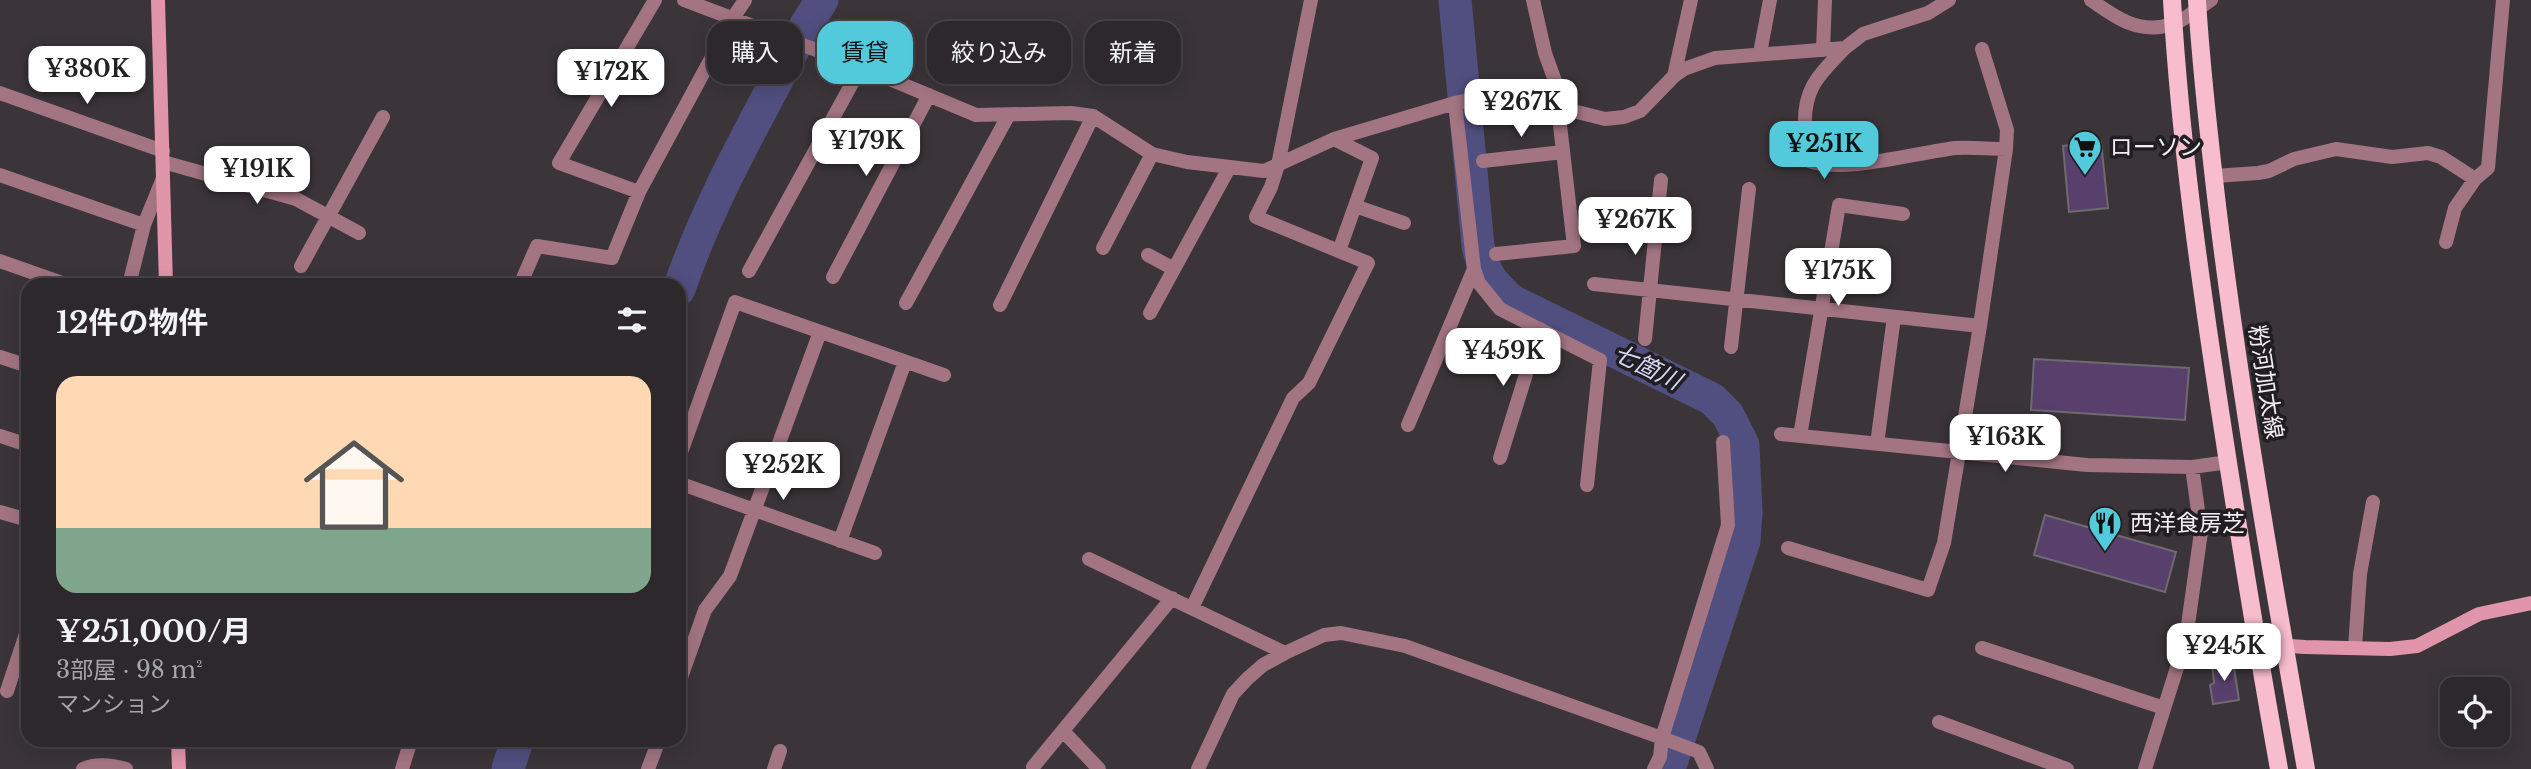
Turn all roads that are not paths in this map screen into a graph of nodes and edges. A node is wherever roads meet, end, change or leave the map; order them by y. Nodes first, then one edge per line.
1 (159, 0) edge
2 (655, 0) edge
3 (684, 0) edge
4 (745, 0) edge
5 (1311, 0) edge
6 (1533, 0) edge
7 (1691, 0) edge
8 (1770, 0) edge
9 (1825, 0) edge
10 (1949, 0) edge
11 (2091, 0) edge
12 (2172, 0) edge
13 (2503, 0) edge
14 (2202, 3) edge
15 (733, 18) junction
16 (2174, 24) junction
17 (1845, 48) junction
18 (1982, 49) dead end
19 (817, 50) edge
20 (1823, 50) junction
21 (1760, 53) junction
22 (1674, 76) junction
23 (852, 84) edge
24 (902, 84) edge
25 (0, 93) edge
26 (929, 95) junction
27 (1463, 102) junction
28 (1561, 108) junction
29 (1008, 116) junction
30 (1093, 116) junction
31 (383, 117) dead end
32 (1334, 139) junction
33 (2006, 149) junction
34 (1563, 152) junction
35 (1152, 154) junction
36 (1483, 161) dead end
37 (163, 163) junction
38 (1278, 165) junction
39 (1229, 168) junction
40 (0, 175) edge
41 (2214, 176) junction
42 (2475, 179) junction
43 (1661, 180) dead end
44 (1749, 189) dead end
45 (639, 192) junction
46 (1355, 206) junction
47 (1903, 214) dead end
48 (328, 217) junction
49 (1404, 223) dead end
50 (144, 225) junction
51 (359, 233) dead end
52 (2446, 242) dead end
53 (1103, 248) dead end
54 (1339, 251) junction
55 (1496, 254) dead end
56 (1148, 255) dead end
57 (0, 261) edge
58 (301, 266) dead end
59 (1174, 269) junction
60 (1474, 269) junction
61 (749, 271) dead end
62 (832, 277) dead end
63 (48, 278) edge
64 (131, 278) edge
65 (166, 278) edge
66 (523, 278) edge
67 (1594, 284) dead end
68 (1650, 290) junction
69 (1736, 300) junction
70 (906, 303) dead end
71 (1000, 304) dead end
72 (1819, 310) junction
73 (1150, 313) dead end
74 (1894, 317) junction
75 (1980, 326) junction
76 (1540, 330) junction
77 (820, 332) junction
78 (1645, 339) dead end
79 (1731, 347) dead end
80 (0, 357) edge
81 (905, 362) junction
82 (21, 364) edge
83 (944, 375) dead end
84 (1408, 425) dead end
85 (1781, 434) dead end
86 (0, 436) edge
87 (1800, 436) junction
88 (686, 438) edge
89 (1723, 442) dead end
90 (21, 443) edge
91 (1877, 444) junction
92 (1958, 452) junction
93 (1500, 458) dead end
94 (2228, 462) junction
95 (2192, 467) junction
96 (686, 485) edge
97 (1587, 485) dead end
98 (2373, 502) dead end
99 (755, 510) junction
100 (0, 512) edge
101 (21, 518) edge
102 (840, 541) junction
103 (1788, 548) dead end
104 (875, 553) dead end
105 (1089, 559) dead end
106 (1172, 598) junction
107 (2531, 603) edge
108 (1192, 608) junction
109 (2186, 639) junction
110 (2256, 644) junction
111 (2284, 646) junction
112 (1982, 648) dead end
113 (2355, 648) junction
114 (1285, 653) junction
115 (21, 658) edge
116 (686, 663) edge
117 (7, 691) dead end
118 (2164, 708) junction
119 (1939, 723) dead end
120 (1063, 731) junction
121 (1674, 743) junction
122 (178, 747) edge
123 (409, 747) edge
124 (656, 747) edge
125 (780, 751) dead end
126 (1033, 767) dead end
127 (83, 769) edge
128 (126, 769) edge
129 (179, 769) edge
130 (402, 769) edge
131 (648, 769) edge
132 (774, 769) edge
133 (1099, 769) edge
134 (1198, 769) edge
135 (1654, 769) edge
136 (1707, 769) edge
137 (2067, 769) edge
138 (2146, 769) edge
139 (2279, 769) edge
140 (2306, 769) edge

1 - 37 street
2 - 45 street
3 - 15 street
4 - 15 street
5 - 38 street
6 - 28 street
7 - 22 street
8 - 21 street
9 - 20 street
10 - 17 street
11 - 16 street
12 - 16 main road
13 - 42 street
14 - 16 street
14 - 41 main road, 粉河加太線
15 - 19 street
15 - 45 street
16 - 94 main road
17 - 20 street
17 - 33 street
18 - 33 street
20 - 21 street
21 - 22 street
22 - 28 street
23 - 61 street
24 - 26 street
25 - 37 street
26 - 29 street
26 - 62 street
27 - 28 street
27 - 32 street
27 - 60 street
28 - 34 street
29 - 30 street
29 - 70 street
30 - 35 street
30 - 71 street
31 - 48 street
32 - 38 street
32 - 46 street
33 - 75 street
34 - 36 street
34 - 55 street
35 - 39 street
35 - 53 street
37 - 48 street
37 - 50 street
37 - 65 street
38 - 39 street
38 - 54 street
39 - 59 street
40 - 50 street
41 - 42 street
41 - 111 main road, 粉河加太線
42 - 52 street
43 - 68 street
44 - 69 street
45 - 66 street
46 - 49 street
46 - 54 street
47 - 72 street
48 - 51 street
48 - 58 street
50 - 64 street
54 - 108 street
56 - 59 street
57 - 63 street
59 - 73 street
60 - 76 street
60 - 84 street
67 - 68 street
68 - 69 street
68 - 78 street
69 - 72 street
69 - 79 street
72 - 74 street
72 - 87 street
74 - 75 street
74 - 91 street
75 - 92 street
76 - 93 street
76 - 97 street
77 - 81 street
77 - 88 street
77 - 99 street
80 - 82 street
81 - 83 street
81 - 102 street
85 - 87 street
86 - 90 street
87 - 91 street
89 - 121 street
91 - 92 street
92 - 95 street
92 - 103 street
94 - 95 street
94 - 110 main road
95 - 109 street
96 - 99 street
98 - 113 street
99 - 102 street
99 - 116 street
100 - 101 street
102 - 104 street
105 - 106 street
106 - 108 street
106 - 120 street
107 - 113 street
108 - 114 street
109 - 110 street
109 - 118 street
110 - 111 street
110 - 139 main road
111 - 113 street
111 - 140 main road, 粉河加太線
112 - 118 street
114 - 121 street
114 - 134 street
115 - 117 street
118 - 138 street
119 - 137 street
120 - 126 street
120 - 133 street
121 - 135 street
121 - 136 street
122 - 129 street
123 - 130 street
124 - 131 street
125 - 132 street
127 - 128 street

